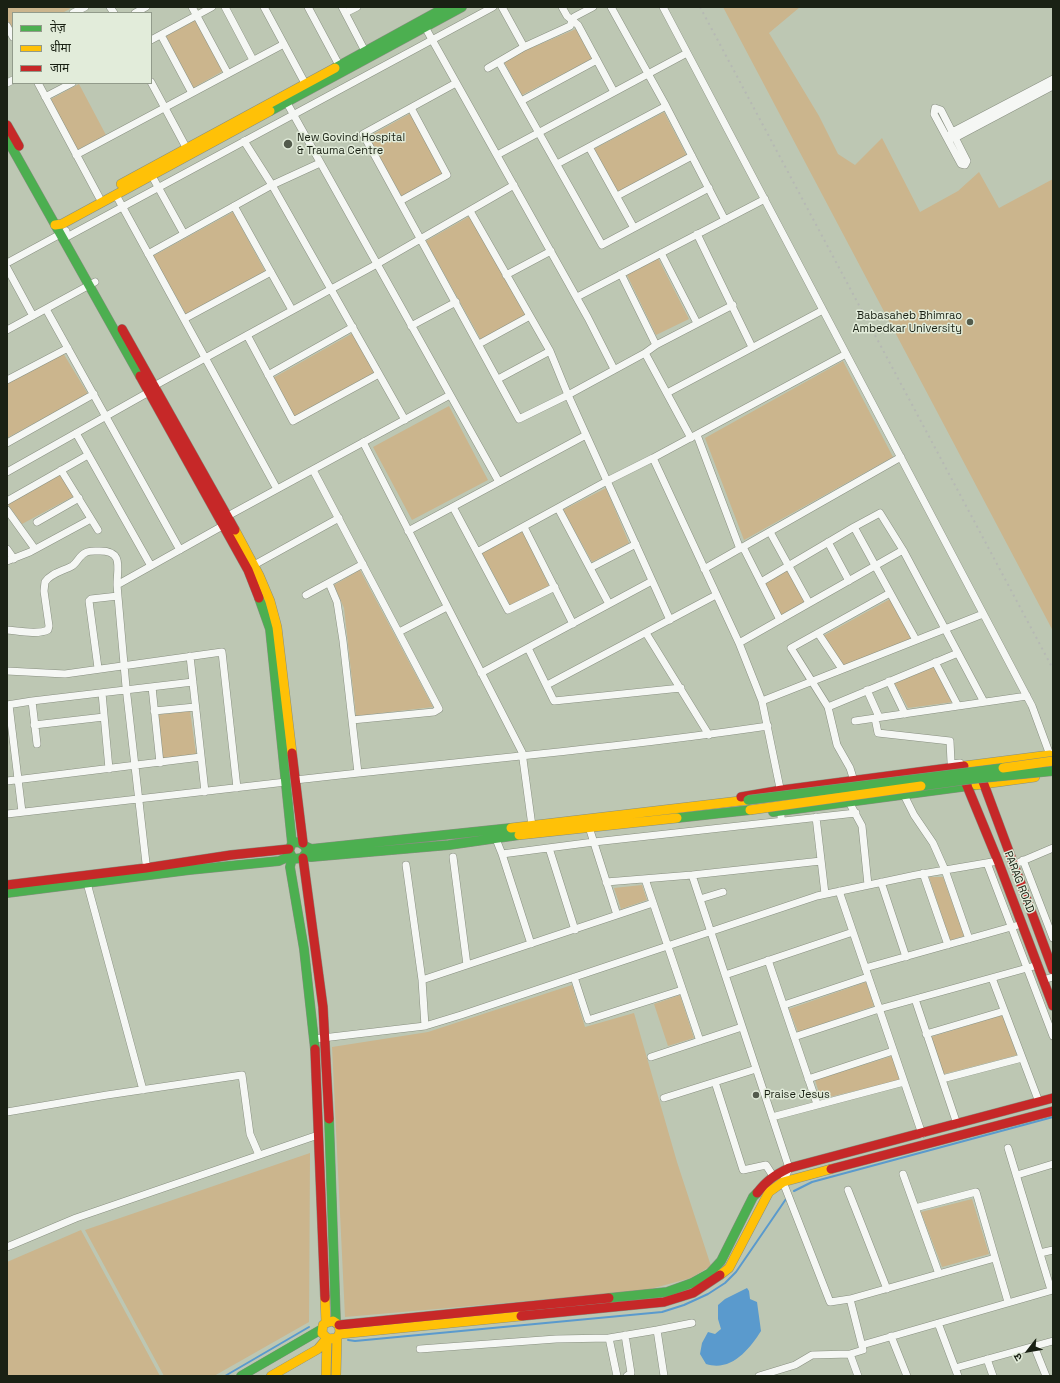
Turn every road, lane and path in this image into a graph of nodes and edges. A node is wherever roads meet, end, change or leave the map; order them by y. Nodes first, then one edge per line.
1 (84, 7) edge
2 (192, 7) edge
3 (212, 7) edge
4 (225, 7) edge
5 (264, 7) edge
6 (308, 7) edge
7 (357, 7) edge
8 (446, 7) edge
9 (493, 7) edge
10 (502, 7) edge
11 (562, 7) edge
12 (593, 7) edge
13 (611, 7) edge
14 (663, 7) edge
15 (458, 8) edge
16 (74, 10) edge
17 (344, 10) edge
18 (196, 16) junction
19 (572, 21) junction
20 (7, 26) edge
21 (425, 27) junction
22 (12, 35) edge
23 (161, 35) junction
24 (431, 39) junction
25 (152, 40) edge
26 (284, 44) junction
27 (524, 47) junction
28 (688, 53) junction
29 (367, 54) junction
30 (254, 60) junction
31 (597, 60) junction
32 (499, 62) junction
33 (339, 65) junction
34 (488, 68) dead end
35 (228, 74) junction
36 (648, 74) junction
37 (1053, 79) edge
38 (456, 83) junction
39 (38, 84) edge
40 (70, 84) edge
41 (152, 84) edge
42 (1053, 86) edge
43 (307, 87) junction
44 (614, 92) junction
45 (192, 93) junction
46 (45, 97) junction
47 (521, 101) junction
48 (287, 103) junction
49 (666, 106) junction
50 (164, 107) junction
51 (411, 108) junction
52 (293, 114) junction
53 (7, 125) edge
54 (539, 132) junction
55 (954, 135) junction
56 (947, 138) junction
57 (7, 139) edge
58 (244, 141) junction
59 (589, 147) junction
60 (188, 152) junction
61 (76, 155) junction
62 (497, 155) junction
63 (692, 156) junction
64 (320, 163) junction
65 (556, 164) junction
66 (152, 176) junction
67 (272, 185) junction
68 (514, 185) junction
69 (158, 187) junction
70 (709, 188) junction
71 (116, 195) junction
72 (99, 196) junction
73 (617, 196) junction
74 (765, 199) junction
75 (400, 201) junction
76 (122, 206) junction
77 (234, 206) junction
78 (470, 211) junction
79 (725, 220) junction
80 (634, 228) junction
81 (62, 229) junction
82 (184, 234) junction
83 (697, 234) junction
84 (421, 238) junction
85 (551, 250) junction
86 (661, 253) junction
87 (148, 254) junction
88 (7, 263) edge
89 (377, 264) junction
90 (7, 268) edge
91 (271, 272) junction
92 (621, 274) junction
93 (506, 275) junction
94 (92, 284) junction
95 (331, 289) junction
96 (577, 297) junction
97 (456, 302) junction
98 (733, 305) junction
99 (46, 309) junction
100 (292, 310) junction
101 (823, 310) junction
102 (33, 316) junction
103 (530, 316) junction
104 (184, 320) junction
105 (698, 323) junction
106 (411, 326) junction
107 (353, 328) junction
108 (7, 330) edge
109 (246, 335) junction
110 (479, 344) junction
111 (656, 345) junction
112 (752, 347) junction
113 (68, 348) junction
114 (550, 351) junction
115 (645, 353) junction
116 (846, 354) junction
117 (206, 358) junction
118 (614, 369) junction
119 (379, 374) junction
120 (268, 375) junction
121 (498, 379) junction
122 (7, 380) edge
123 (152, 389) junction
124 (667, 393) junction
125 (94, 394) junction
126 (450, 395) junction
127 (568, 395) junction
128 (106, 416) junction
129 (405, 420) junction
130 (76, 433) junction
131 (586, 435) junction
132 (694, 437) junction
133 (363, 442) junction
134 (7, 443) edge
135 (88, 455) junction
136 (901, 457) junction
137 (654, 458) junction
138 (62, 470) junction
139 (313, 470) junction
140 (7, 472) edge
141 (607, 481) junction
142 (499, 482) junction
143 (277, 489) junction
144 (79, 498) junction
145 (7, 501) edge
146 (453, 507) junction
147 (558, 508) junction
148 (7, 510) edge
149 (339, 518) junction
150 (91, 519) junction
151 (225, 521) junction
152 (36, 522) dead end
153 (524, 527) junction
154 (854, 527) junction
155 (98, 530) dead end
156 (408, 531) junction
157 (770, 532) junction
158 (828, 542) junction
159 (636, 544) junction
160 (741, 548) junction
161 (7, 549) edge
162 (35, 549) junction
163 (180, 550) junction
164 (903, 550) junction
165 (477, 552) junction
166 (11, 560) edge
167 (363, 564) junction
168 (254, 565) junction
169 (151, 566) junction
170 (788, 566) junction
171 (876, 566) junction
172 (590, 568) junction
173 (704, 569) junction
174 (652, 581) junction
175 (849, 581) junction
176 (761, 582) junction
177 (329, 583) junction
178 (117, 585) junction
179 (555, 587) junction
180 (262, 593) junction
181 (306, 594) dead end
182 (890, 594) junction
183 (716, 595) junction
184 (118, 596) junction
185 (809, 603) junction
186 (610, 604) junction
187 (447, 607) junction
188 (983, 614) junction
189 (670, 620) junction
190 (780, 620) junction
191 (573, 624) junction
192 (945, 629) junction
193 (7, 630) edge
194 (399, 632) junction
195 (646, 633) junction
196 (818, 633) junction
197 (916, 640) junction
198 (739, 643) junction
199 (528, 648) junction
200 (958, 652) junction
201 (190, 656) junction
202 (935, 662) junction
203 (124, 665) junction
204 (98, 668) junction
205 (842, 669) junction
206 (7, 671) edge
207 (481, 673) junction
208 (889, 681) junction
209 (193, 682) junction
210 (811, 682) junction
211 (547, 685) junction
212 (152, 687) junction
213 (681, 688) junction
214 (126, 690) junction
215 (867, 690) junction
216 (102, 693) junction
217 (1027, 696) junction
218 (32, 701) junction
219 (762, 701) junction
220 (984, 702) junction
221 (8, 705) edge
222 (958, 706) junction
223 (196, 707) junction
224 (828, 707) junction
225 (154, 711) junction
226 (905, 714) junction
227 (104, 717) junction
228 (877, 718) junction
229 (352, 720) junction
230 (855, 721) dead end
231 (34, 725) junction
232 (768, 726) junction
233 (709, 735) junction
234 (37, 744) dead end
235 (201, 757) junction
236 (523, 757) junction
237 (1052, 757) edge
238 (160, 763) junction
239 (979, 765) junction
240 (135, 766) junction
241 (961, 767) junction
242 (109, 769) junction
243 (1053, 770) edge
244 (358, 773) junction
245 (1053, 775) edge
246 (18, 781) junction
247 (291, 781) junction
248 (854, 781) junction
249 (7, 782) edge
250 (982, 784) junction
251 (967, 787) junction
252 (237, 788) junction
253 (782, 790) junction
254 (205, 792) junction
255 (904, 795) junction
256 (139, 799) junction
257 (729, 802) junction
258 (849, 802) junction
259 (780, 811) junction
260 (22, 812) junction
261 (856, 812) junction
262 (725, 813) junction
263 (7, 814) edge
264 (816, 817) junction
265 (781, 821) junction
266 (588, 824) junction
267 (532, 826) junction
268 (494, 834) junction
269 (594, 842) junction
270 (304, 844) junction
271 (549, 848) junction
272 (1053, 848) edge
273 (291, 852) junction
274 (502, 854) junction
275 (304, 857) junction
276 (453, 857) dead end
277 (821, 861) junction
278 (998, 861) junction
279 (987, 863) junction
280 (1017, 863) junction
281 (406, 865) dead end
282 (945, 870) junction
283 (147, 872) junction
284 (923, 873) junction
285 (692, 875) junction
286 (645, 879) junction
287 (606, 882) junction
288 (881, 882) junction
289 (87, 883) junction
290 (7, 885) edge
291 (868, 885) junction
292 (839, 891) junction
293 (723, 892) dead end
294 (7, 893) edge
295 (825, 894) junction
296 (700, 899) junction
297 (653, 903) junction
298 (617, 915) junction
299 (1040, 921) junction
300 (1022, 924) junction
301 (1012, 928) junction
302 (574, 930) junction
303 (711, 932) junction
304 (853, 932) junction
305 (1053, 938) edge
306 (969, 939) junction
307 (531, 944) junction
308 (948, 945) junction
309 (668, 946) junction
310 (906, 957) junction
311 (768, 960) junction
312 (467, 965) junction
313 (1038, 965) junction
314 (865, 968) junction
315 (1027, 969) junction
316 (1053, 970) edge
317 (725, 975) junction
318 (574, 977) junction
319 (1053, 977) edge
320 (868, 978) junction
321 (992, 978) junction
322 (422, 980) junction
323 (1043, 980) junction
324 (682, 990) junction
325 (914, 999) junction
326 (784, 1005) junction
327 (1053, 1006) edge
328 (879, 1009) junction
329 (1004, 1011) junction
330 (425, 1026) junction
331 (742, 1027) junction
332 (926, 1034) junction
333 (1053, 1036) edge
334 (794, 1037) junction
335 (325, 1038) junction
336 (314, 1039) junction
337 (700, 1041) junction
338 (893, 1051) junction
339 (651, 1057) dead end
340 (1022, 1058) junction
341 (756, 1069) junction
342 (808, 1079) junction
343 (942, 1079) junction
344 (715, 1082) junction
345 (904, 1082) junction
346 (142, 1090) junction
347 (664, 1098) dead end
348 (1053, 1098) edge
349 (1039, 1102) junction
350 (817, 1104) junction
351 (1053, 1110) edge
352 (7, 1112) edge
353 (772, 1117) junction
354 (957, 1124) junction
355 (318, 1134) junction
356 (922, 1134) junction
357 (1008, 1148) dead end
358 (259, 1155) junction
359 (1053, 1164) edge
360 (789, 1168) junction
361 (903, 1174) dead end
362 (1016, 1175) junction
363 (773, 1176) junction
364 (783, 1182) junction
365 (848, 1190) dead end
366 (915, 1208) junction
367 (7, 1247) edge
368 (1053, 1250) edge
369 (1040, 1253) junction
370 (995, 1258) junction
371 (939, 1274) junction
372 (887, 1289) junction
373 (1052, 1290) edge
374 (850, 1299) junction
375 (1008, 1302) junction
376 (692, 1323) dead end
377 (938, 1323) junction
378 (324, 1326) junction
379 (656, 1330) junction
380 (334, 1333) junction
381 (625, 1336) junction
382 (892, 1336) junction
383 (609, 1338) junction
384 (1053, 1341) edge
385 (862, 1344) junction
386 (1034, 1346) junction
387 (420, 1349) dead end
388 (850, 1354) junction
389 (987, 1359) junction
390 (955, 1368) junction
391 (241, 1376) edge
392 (271, 1376) edge
393 (326, 1376) edge
394 (336, 1376) edge
395 (617, 1376) edge
396 (627, 1376) edge
397 (664, 1376) edge
398 (759, 1376) edge
399 (858, 1376) edge
400 (907, 1376) edge
401 (958, 1376) edge
402 (994, 1376) edge
403 (1046, 1376) edge

1 - 16 street
2 - 18 street
3 - 18 street
4 - 30 street
5 - 26 street
6 - 33 street
7 - 17 street
8 - 29 street
9 - 24 street
10 - 27 street
11 - 19 street
12 - 19 street
13 - 36 street
14 - 28 street
15 - 21 street
17 - 29 street
18 - 23 street
18 - 35 street
19 - 27 street
19 - 31 street
20 - 22 street
21 - 24 street
21 - 29 street
23 - 25 street
23 - 45 street
24 - 38 street
24 - 52 street
26 - 30 street
26 - 43 street
27 - 32 street
28 - 36 street
28 - 74 street
29 - 33 street
29 - 43 street
30 - 35 street
31 - 44 street
31 - 47 street
32 - 34 street
32 - 47 street
33 - 43 street
35 - 45 street
36 - 44 street
36 - 49 street
37 - 55 street
38 - 51 street
38 - 62 street
39 - 46 street
40 - 46 street
41 - 50 street
42 - 55 street
43 - 48 street
43 - 60 street
44 - 54 street
45 - 50 street
46 - 61 street
47 - 54 street
48 - 52 street
48 - 60 street
49 - 59 street
49 - 63 street
50 - 60 street
50 - 61 street
51 - 75 street
51 - 75 street
52 - 58 street
52 - 64 street
53 - 81 street
54 - 62 street
54 - 65 street
55 - 56 street
55 - 56 street
55 - 56 street
57 - 81 street
58 - 67 street
58 - 69 street
59 - 65 street
59 - 73 street
60 - 66 street
60 - 72 street
61 - 72 street
62 - 68 street
63 - 70 street
63 - 73 street
64 - 67 street
64 - 89 street
65 - 80 street
66 - 69 street
66 - 71 street
67 - 77 street
67 - 95 street
68 - 78 street
68 - 85 street
69 - 76 street
69 - 82 street
70 - 79 street
70 - 80 street
71 - 76 street
71 - 81 street
72 - 81 street
73 - 80 street
74 - 79 street
74 - 101 street
75 - 84 street
76 - 81 street
76 - 87 street
77 - 82 street
77 - 91 street
78 - 84 street
78 - 93 street
79 - 83 street
81 - 88 street
81 - 94 street
82 - 87 street
83 - 86 street
83 - 98 street
84 - 89 street
84 - 97 street
85 - 93 street
85 - 96 street
86 - 92 street
86 - 105 street
87 - 104 street
89 - 95 street
89 - 106 street
90 - 102 street
91 - 100 street
91 - 104 street
92 - 96 street
92 - 111 street
93 - 103 street
94 - 99 street
94 - 123 street
95 - 100 street
95 - 107 street
96 - 118 street
97 - 106 street
97 - 110 street
98 - 105 street
98 - 112 street
99 - 102 street
99 - 113 street
100 - 109 street
101 - 112 street
101 - 116 street
102 - 108 street
103 - 110 street
103 - 114 street
104 - 117 street
105 - 111 street
106 - 126 street
107 - 119 street
107 - 120 street
109 - 117 street
109 - 120 street
110 - 121 street
111 - 115 street
112 - 124 street
113 - 122 street
113 - 125 street
114 - 121 street
114 - 127 street
115 - 118 street
115 - 124 street
116 - 132 street
116 - 136 street
117 - 123 street
117 - 143 street
118 - 127 street
119 - 120 street
119 - 129 street
121 - 127 street
123 - 128 street
123 - 151 street
124 - 132 street
125 - 128 street
125 - 134 street
126 - 129 street
126 - 142 street
127 - 131 street
128 - 130 street
128 - 163 street
129 - 133 street
130 - 135 street
130 - 140 street
131 - 141 street
131 - 142 street
132 - 137 street
132 - 160 street
133 - 139 street
133 - 156 street
135 - 138 street
135 - 169 street
136 - 157 street
136 - 188 street
137 - 141 street
137 - 173 street
138 - 144 street
138 - 145 street
139 - 143 street
139 - 149 street
141 - 147 street
141 - 159 street
142 - 146 street
143 - 151 street
144 - 150 street
144 - 152 street
146 - 156 street
146 - 165 street
147 - 153 street
147 - 172 street
148 - 162 street
149 - 167 street
149 - 168 street
150 - 155 street
150 - 162 street
151 - 163 street
151 - 168 street
151 - 180 street
153 - 165 street
153 - 179 street
154 - 158 street
154 - 164 street
154 - 171 street
156 - 187 street
157 - 160 street
157 - 170 street
158 - 170 street
158 - 175 street
159 - 172 street
159 - 174 street
160 - 173 street
160 - 176 street
161 - 166 street
162 - 166 street
163 - 169 street
164 - 171 street
164 - 192 street
165 - 179 street
167 - 177 street
167 - 194 street
168 - 180 street
169 - 178 street
170 - 176 street
170 - 185 street
171 - 175 street
171 - 182 street
172 - 186 street
173 - 183 street
174 - 186 street
174 - 189 street
175 - 185 street
176 - 190 street
177 - 181 street
177 - 229 street
178 - 184 street
178 - 193 street
179 - 191 street
180 - 247 street
182 - 196 street
182 - 197 street
183 - 189 street
183 - 198 street
184 - 203 street
184 - 204 street
185 - 190 street
186 - 191 street
187 - 194 street
187 - 207 street
188 - 192 street
188 - 217 street
189 - 195 street
190 - 198 street
191 - 199 street
192 - 197 street
192 - 200 street
194 - 229 street
195 - 211 street
195 - 213 street
196 - 205 street
196 - 210 street
197 - 205 street
198 - 219 street
199 - 207 street
199 - 211 street
200 - 202 street
200 - 220 street
201 - 203 street
201 - 209 street
201 - 252 street
202 - 208 street
202 - 222 street
203 - 204 street
203 - 214 street
204 - 206 street
205 - 210 street
207 - 236 street
208 - 215 street
208 - 226 street
209 - 212 street
209 - 223 street
210 - 219 street
210 - 224 street
211 - 213 street
212 - 214 street
212 - 225 street
213 - 233 street
214 - 216 street
214 - 240 street
215 - 224 street
215 - 228 street
216 - 218 street
216 - 227 street
217 - 220 street
217 - 237 street
218 - 221 street
218 - 231 street
219 - 232 street
220 - 222 street
221 - 246 street
222 - 226 street
223 - 225 street
223 - 235 street
224 - 248 street
225 - 238 street
226 - 228 street
227 - 231 street
227 - 242 street
228 - 230 street
228 - 237 street
229 - 244 street
231 - 234 street
232 - 233 street
232 - 253 street
233 - 236 street
235 - 238 street
235 - 254 street
236 - 244 street
236 - 267 street
237 - 239 street
237 - 257 street, bridge
238 - 240 street
239 - 241 street
239 - 250 street, PARAG ROAD
240 - 242 street
240 - 256 street
241 - 248 street
241 - 251 street, PARAG ROAD
242 - 246 street
243 - 262 street, bridge
244 - 247 street
245 - 250 street
246 - 249 street
246 - 260 street
247 - 252 street
247 - 270 street
247 - 273 street
248 - 253 street
250 - 251 street
250 - 280 street, PARAG ROAD
251 - 255 street
251 - 278 street, PARAG ROAD
252 - 254 street
253 - 257 street
253 - 259 street
254 - 256 street
255 - 258 street
255 - 282 street
256 - 260 street
256 - 283 street
257 - 266 street
258 - 259 street
258 - 261 street
259 - 262 street
259 - 265 street
260 - 263 street
261 - 264 street
261 - 291 street
262 - 266 street
264 - 265 street
264 - 277 street
265 - 269 street
266 - 267 street
266 - 268 street
266 - 269 street
267 - 268 street
268 - 270 street
268 - 274 street
268 - 275 street
269 - 271 street
269 - 287 street
270 - 273 street
270 - 275 street
271 - 274 street
271 - 302 street
272 - 280 street
273 - 275 street
273 - 283 street
273 - 336 street
274 - 307 street
275 - 335 street
276 - 312 street
277 - 285 street
277 - 295 street
278 - 279 street
278 - 300 street, PARAG ROAD
279 - 282 street
279 - 301 street
280 - 299 street, PARAG ROAD
281 - 322 street
282 - 284 street
282 - 306 street
283 - 289 street
283 - 290 street
284 - 288 street
284 - 308 street
285 - 286 street
285 - 296 street
286 - 287 street
286 - 297 street
287 - 298 street
288 - 291 street
288 - 310 street
289 - 294 street
289 - 346 street
291 - 292 street
292 - 295 street
292 - 304 street
293 - 296 street
295 - 303 street
296 - 303 street
297 - 298 street
297 - 309 street
298 - 302 street
299 - 305 street
299 - 316 street, PARAG ROAD
300 - 301 street
300 - 313 street, PARAG ROAD
301 - 306 street
301 - 315 street
302 - 307 street
303 - 309 street
303 - 317 street
304 - 311 street
304 - 314 street
306 - 308 street
307 - 312 street
308 - 310 street
309 - 318 street
309 - 324 street
310 - 314 street
311 - 317 street
311 - 326 street
312 - 322 street
313 - 315 street
313 - 323 street, PARAG ROAD
314 - 320 street
315 - 321 street
315 - 333 street
317 - 331 street
318 - 324 street
318 - 330 street
319 - 323 street
320 - 326 street
320 - 328 street
321 - 325 street
321 - 329 street
322 - 330 street
323 - 327 street, PARAG ROAD
324 - 337 street
325 - 328 street
325 - 332 street
326 - 334 street
328 - 334 street
328 - 338 street
329 - 332 street
329 - 340 street
330 - 335 street
331 - 337 street
331 - 341 street
332 - 343 street
334 - 342 street
335 - 336 street
335 - 380 street
336 - 355 street
337 - 339 street
338 - 342 street
338 - 345 street
340 - 343 street
340 - 349 street
341 - 344 street
341 - 353 street
342 - 350 street
343 - 354 street
344 - 347 street
344 - 363 street
345 - 350 street
345 - 356 street
346 - 352 street
346 - 358 street
348 - 349 street
349 - 354 street
350 - 353 street
351 - 364 street
353 - 360 street
354 - 356 street
355 - 358 street
355 - 378 street
356 - 360 street
357 - 362 street
358 - 367 street
359 - 362 street
360 - 363 street
360 - 364 street
361 - 366 street
362 - 369 street
363 - 380 street
364 - 374 street
364 - 380 street
365 - 372 street
366 - 370 street
366 - 371 street
368 - 369 street
369 - 373 street
370 - 371 street
370 - 375 street
371 - 372 street
372 - 374 street
373 - 375 street
374 - 385 street
375 - 377 street
376 - 379 street
377 - 382 street
377 - 390 street
378 - 380 street
378 - 380 street
378 - 391 street
379 - 381 street
379 - 397 street
380 - 392 street
380 - 393 street
380 - 394 street
381 - 383 street
381 - 396 street
382 - 385 street
382 - 400 street
383 - 387 street
383 - 395 street
384 - 386 street
385 - 388 street
386 - 389 street
386 - 403 street
388 - 398 street
388 - 399 street
389 - 390 street
389 - 402 street
390 - 401 street

